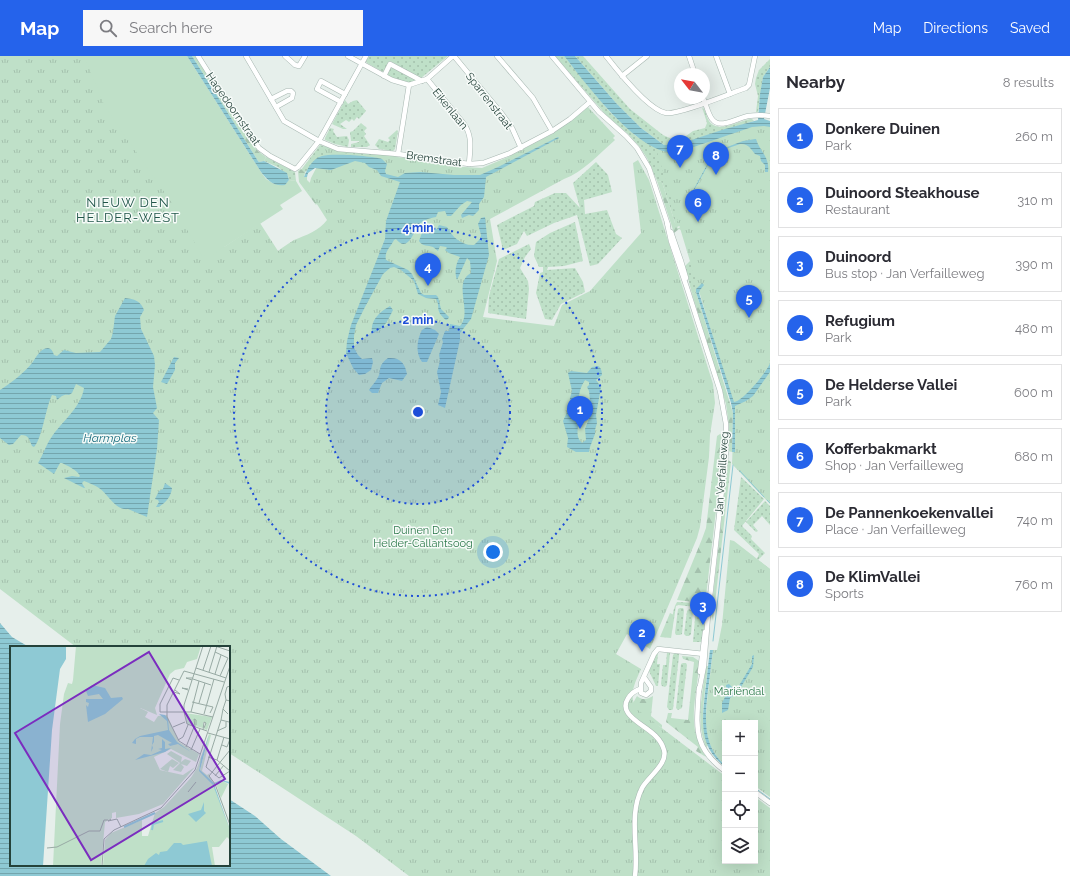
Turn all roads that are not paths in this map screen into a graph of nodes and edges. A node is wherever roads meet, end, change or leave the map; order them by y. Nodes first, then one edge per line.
1 (198, 56) edge
2 (246, 56) edge
3 (285, 56) edge
4 (305, 56) edge
5 (348, 56) edge
6 (366, 56) edge
7 (454, 56) edge
8 (497, 56) edge
9 (552, 56) edge
10 (606, 56) edge
11 (647, 56) edge
12 (689, 56) edge
13 (716, 56) edge
14 (755, 56) edge
15 (361, 64) junction
16 (693, 68) edge
17 (384, 76) junction
18 (622, 76) junction
19 (424, 80) junction
20 (409, 85) junction
21 (345, 94) junction
22 (730, 94) junction
23 (271, 99) junction
24 (710, 99) edge
25 (341, 102) junction
26 (590, 102) junction
27 (694, 104) edge
28 (706, 104) edge
29 (276, 107) junction
30 (768, 116) edge
31 (552, 132) junction
32 (319, 141) junction
33 (521, 148) junction
34 (398, 154) junction
35 (469, 164) junction
36 (704, 654) junction
37 (644, 677) junction
38 (640, 689) junction
39 (722, 769) edge
40 (758, 794) edge
41 (770, 803) edge
42 (635, 876) edge

1 - 32 street, Hagedoornstraat
2 - 23 street, Bremstraat
3 - 4 street
5 - 15 street
6 - 15 street
7 - 19 street
7 - 33 street, Sparrenstraat
8 - 31 street
9 - 26 street, Jan Verfailleweg
10 - 18 street
11 - 18 street
12 - 16 street
13 - 22 street
14 - 22 street
15 - 17 street
15 - 21 street
17 - 19 street
17 - 20 street
18 - 27 street
19 - 20 street
19 - 35 street, Eikenlaan
20 - 34 street
21 - 25 street
21 - 25 street
22 - 24 street
23 - 29 street, Bremstraat
23 - 29 street
25 - 32 street
26 - 31 street, Bremstraat
26 - 36 street, Jan Verfailleweg
28 - 30 street
29 - 32 street, Bremstraat
31 - 33 street, Bremstraat
32 - 34 street, Bremstraat
33 - 35 street, Bremstraat
34 - 35 street, Bremstraat
36 - 37 street
36 - 39 street, Jan Verfailleweg
37 - 38 street
37 - 38 street
38 - 42 street
40 - 41 street

